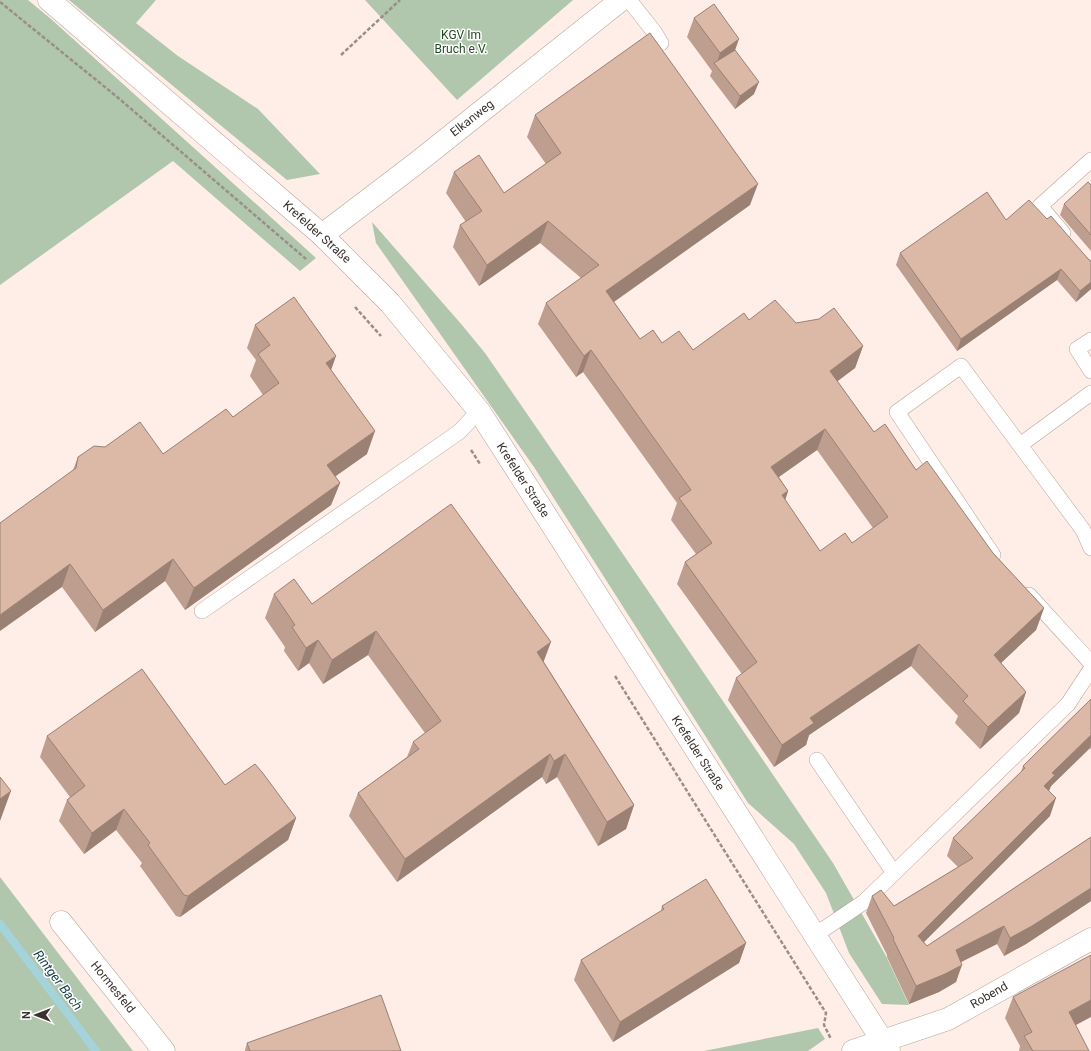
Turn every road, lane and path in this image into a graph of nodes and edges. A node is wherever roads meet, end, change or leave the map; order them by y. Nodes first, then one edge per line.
1 (49, 0) edge
2 (400, 0) edge
3 (621, 0) edge
4 (629, 0) edge
5 (0, 2) edge
6 (661, 43) dead end
7 (341, 55) dead end
8 (1091, 160) edge
9 (322, 235) junction
10 (1070, 241) edge
11 (307, 259) dead end
12 (351, 303) dead end
13 (382, 337) dead end
14 (1091, 340) edge
15 (1091, 371) edge
16 (1091, 393) edge
17 (479, 411) junction
18 (459, 432) junction
19 (1020, 445) junction
20 (480, 464) dead end
21 (1091, 548) edge
22 (1004, 566) edge
23 (1019, 583) edge
24 (202, 612) dead end
25 (1091, 663) edge
26 (1091, 669) edge
27 (614, 674) dead end
28 (817, 760) dead end
29 (894, 873) junction
30 (61, 922) dead end
31 (815, 935) junction
32 (1091, 939) edge
33 (886, 1045) edge
34 (843, 1048) edge
35 (164, 1051) edge

1 - 9 main road, Krefelder Straße
2 - 7 path
3 - 9 main road, Elkanweg
4 - 6 lane
5 - 11 path
8 - 10 lane
9 - 17 main road, Krefelder Straße
12 - 13 path
14 - 15 lane
16 - 19 lane
17 - 18 lane
17 - 31 main road, Krefelder Straße
18 - 20 path
18 - 24 lane
19 - 21 lane
19 - 22 lane
23 - 25 lane
26 - 29 lane
27 - 34 path
28 - 29 lane
29 - 31 lane
30 - 35 main road, Hormesfeld
31 - 33 main road, Krefelder Straße
32 - 33 main road, Robend
33 - 34 main road

